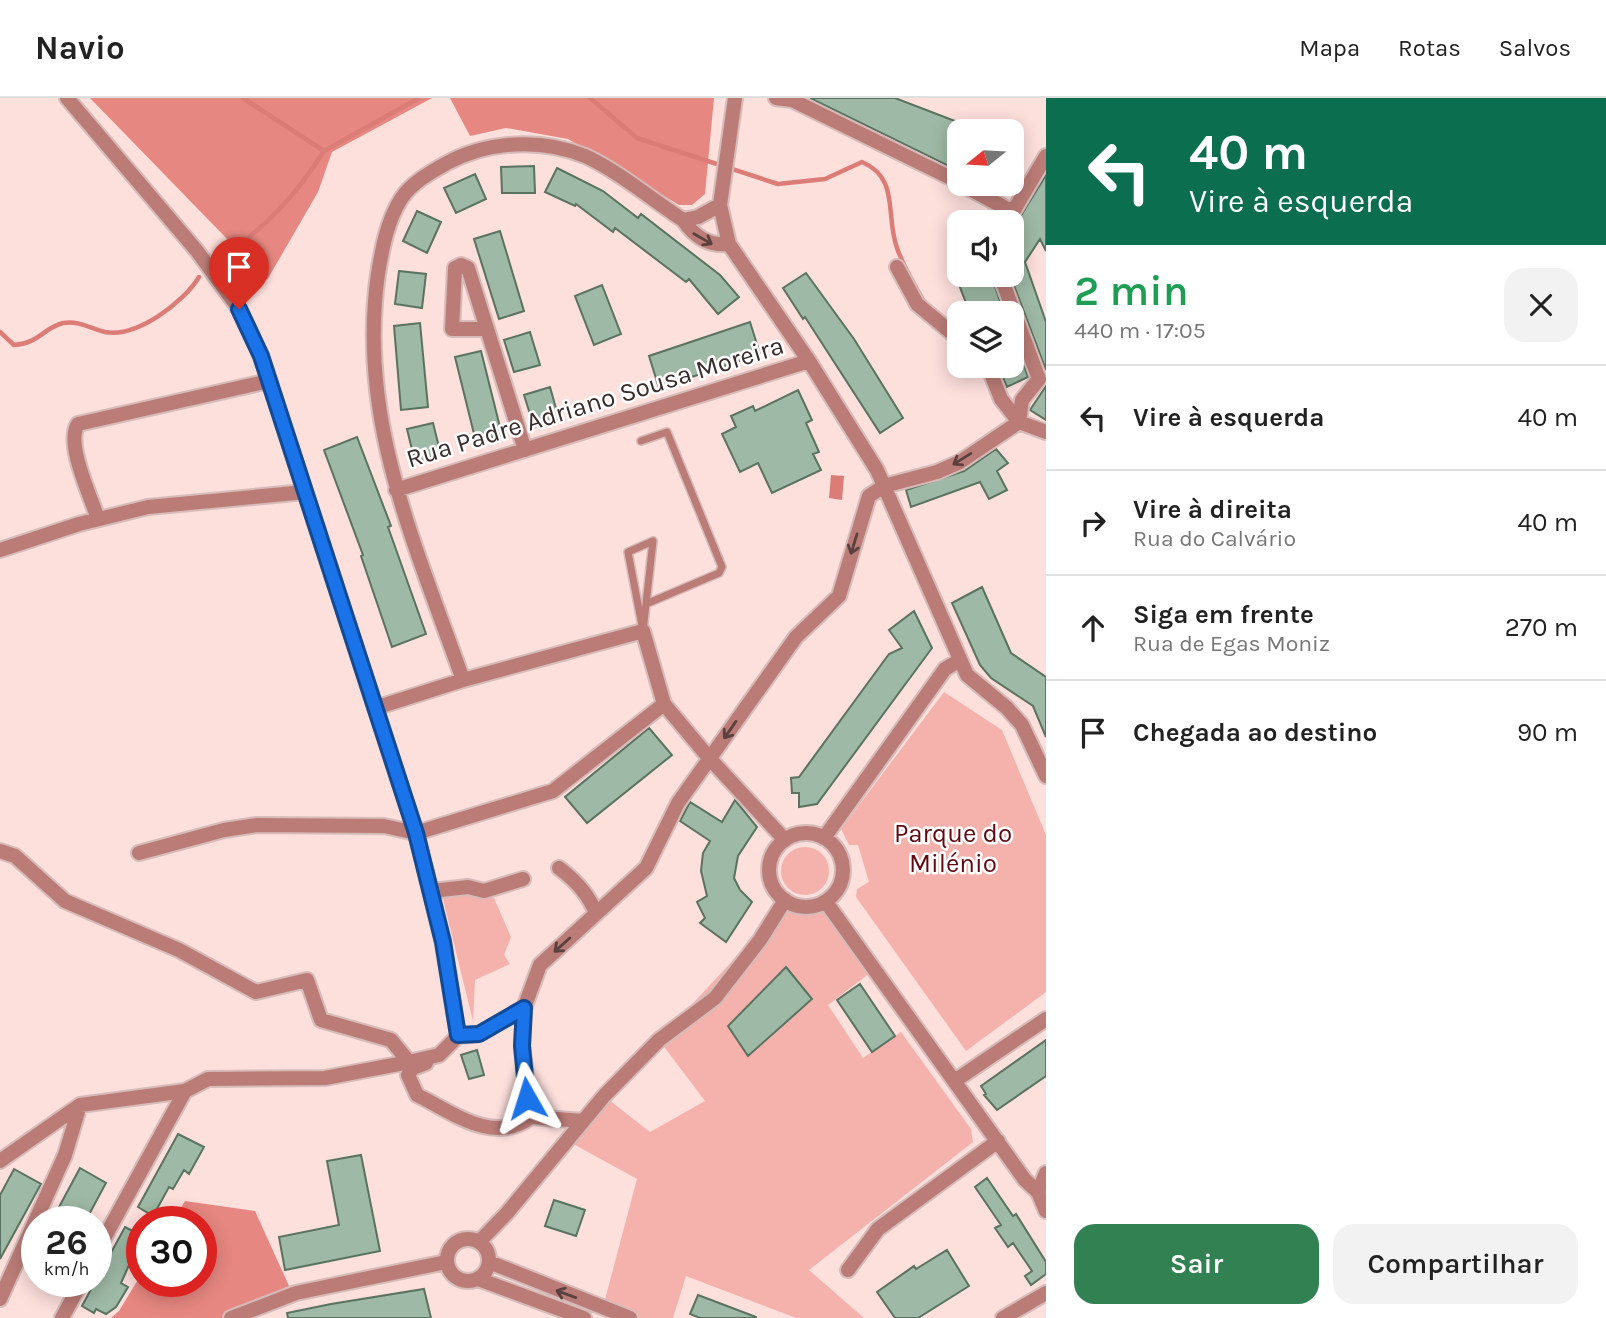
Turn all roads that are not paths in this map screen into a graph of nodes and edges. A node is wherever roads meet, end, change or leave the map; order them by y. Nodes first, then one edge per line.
1 (67, 98) edge
2 (735, 98) edge
3 (776, 98) edge
4 (1046, 156) edge
5 (947, 177) edge
6 (979, 196) edge
7 (720, 205) junction
8 (1000, 210) edge
9 (1014, 210) edge
10 (683, 220) junction
11 (729, 244) junction
12 (897, 267) dead end
13 (1004, 287) edge
14 (487, 329) dead end
15 (947, 329) edge
16 (809, 361) junction
17 (993, 378) edge
18 (269, 381) junction
19 (1019, 422) junction
20 (1046, 432) edge
21 (641, 441) dead end
22 (524, 450) junction
23 (884, 485) junction
24 (396, 490) junction
25 (305, 492) junction
26 (98, 519) junction
27 (0, 550) edge
28 (646, 604) junction
29 (643, 631) junction
30 (960, 660) junction
31 (463, 680) junction
32 (664, 704) junction
33 (375, 708) junction
34 (710, 759) junction
35 (1046, 776) edge
36 (416, 833) junction
37 (824, 838) junction
38 (785, 840) junction
39 (0, 851) edge
40 (139, 853) dead end
41 (559, 868) dead end
42 (523, 879) dead end
43 (432, 891) junction
44 (785, 900) junction
45 (825, 902) junction
46 (596, 914) junction
47 (524, 1008) junction
48 (1046, 1019) edge
49 (458, 1035) junction
50 (442, 1051) junction
51 (409, 1062) junction
52 (956, 1080) junction
53 (185, 1091) junction
54 (80, 1105) junction
55 (531, 1117) junction
56 (583, 1121) junction
57 (998, 1141) junction
58 (0, 1161) edge
59 (1014, 1164) junction
60 (1046, 1172) edge
61 (1038, 1192) junction
62 (1046, 1211) edge
63 (112, 1224) edge
64 (479, 1242) junction
65 (446, 1262) junction
66 (489, 1262) junction
67 (848, 1270) dead end
68 (478, 1279) junction
69 (1046, 1293) edge
70 (73, 1297) edge
71 (0, 1299) edge
72 (62, 1318) edge
73 (232, 1318) edge
74 (584, 1318) edge
75 (630, 1318) edge
76 (1003, 1318) edge

1 - 18 street
2 - 7 street
3 - 5 street
4 - 9 street
6 - 8 street
7 - 10 street
7 - 11 street
10 -> 11 street
10 - 24 street
11 - 16 street
12 - 15 street
13 - 19 street
14 - 22 street
16 - 22 street, Rua Padre Adriano Sousa Moreira
16 - 23 street
17 - 19 street
18 - 25 street
18 - 26 street
19 - 20 street
19 -> 23 street
21 - 28 lane
22 - 24 street, Rua Padre Adriano Sousa Moreira
23 - 30 street
23 -> 34 street
24 - 31 street
25 - 26 street
25 - 33 street
26 - 27 street
28 - 29 lane
28 - 29 lane
29 - 31 street
29 - 32 street
30 - 35 street
30 - 37 street
31 - 33 street
32 - 34 street
32 - 36 street
33 - 36 street
34 - 38 street
34 - 46 street
36 - 40 street
36 - 43 street
37 - 38 street
37 - 45 street
38 - 44 street
39 - 51 street
41 - 46 street
42 - 43 street
43 - 49 street
44 - 45 street
44 - 56 street
45 - 52 street
46 -> 47 street
47 - 49 street
47 - 55 street
48 - 52 street
49 - 50 street
50 - 51 street
50 - 55 street
51 - 53 street
52 - 57 street
53 - 54 street
53 - 63 street
54 - 58 street
54 - 71 street
55 - 56 street
56 - 64 street
57 - 59 street
57 - 67 street
59 - 60 street
59 - 61 street
60 - 61 street
61 - 62 street
64 - 65 street
64 - 66 street
65 - 68 street
65 - 73 street
66 - 68 street
75 -> 66 street
68 - 74 street
69 - 76 street
70 - 72 street

